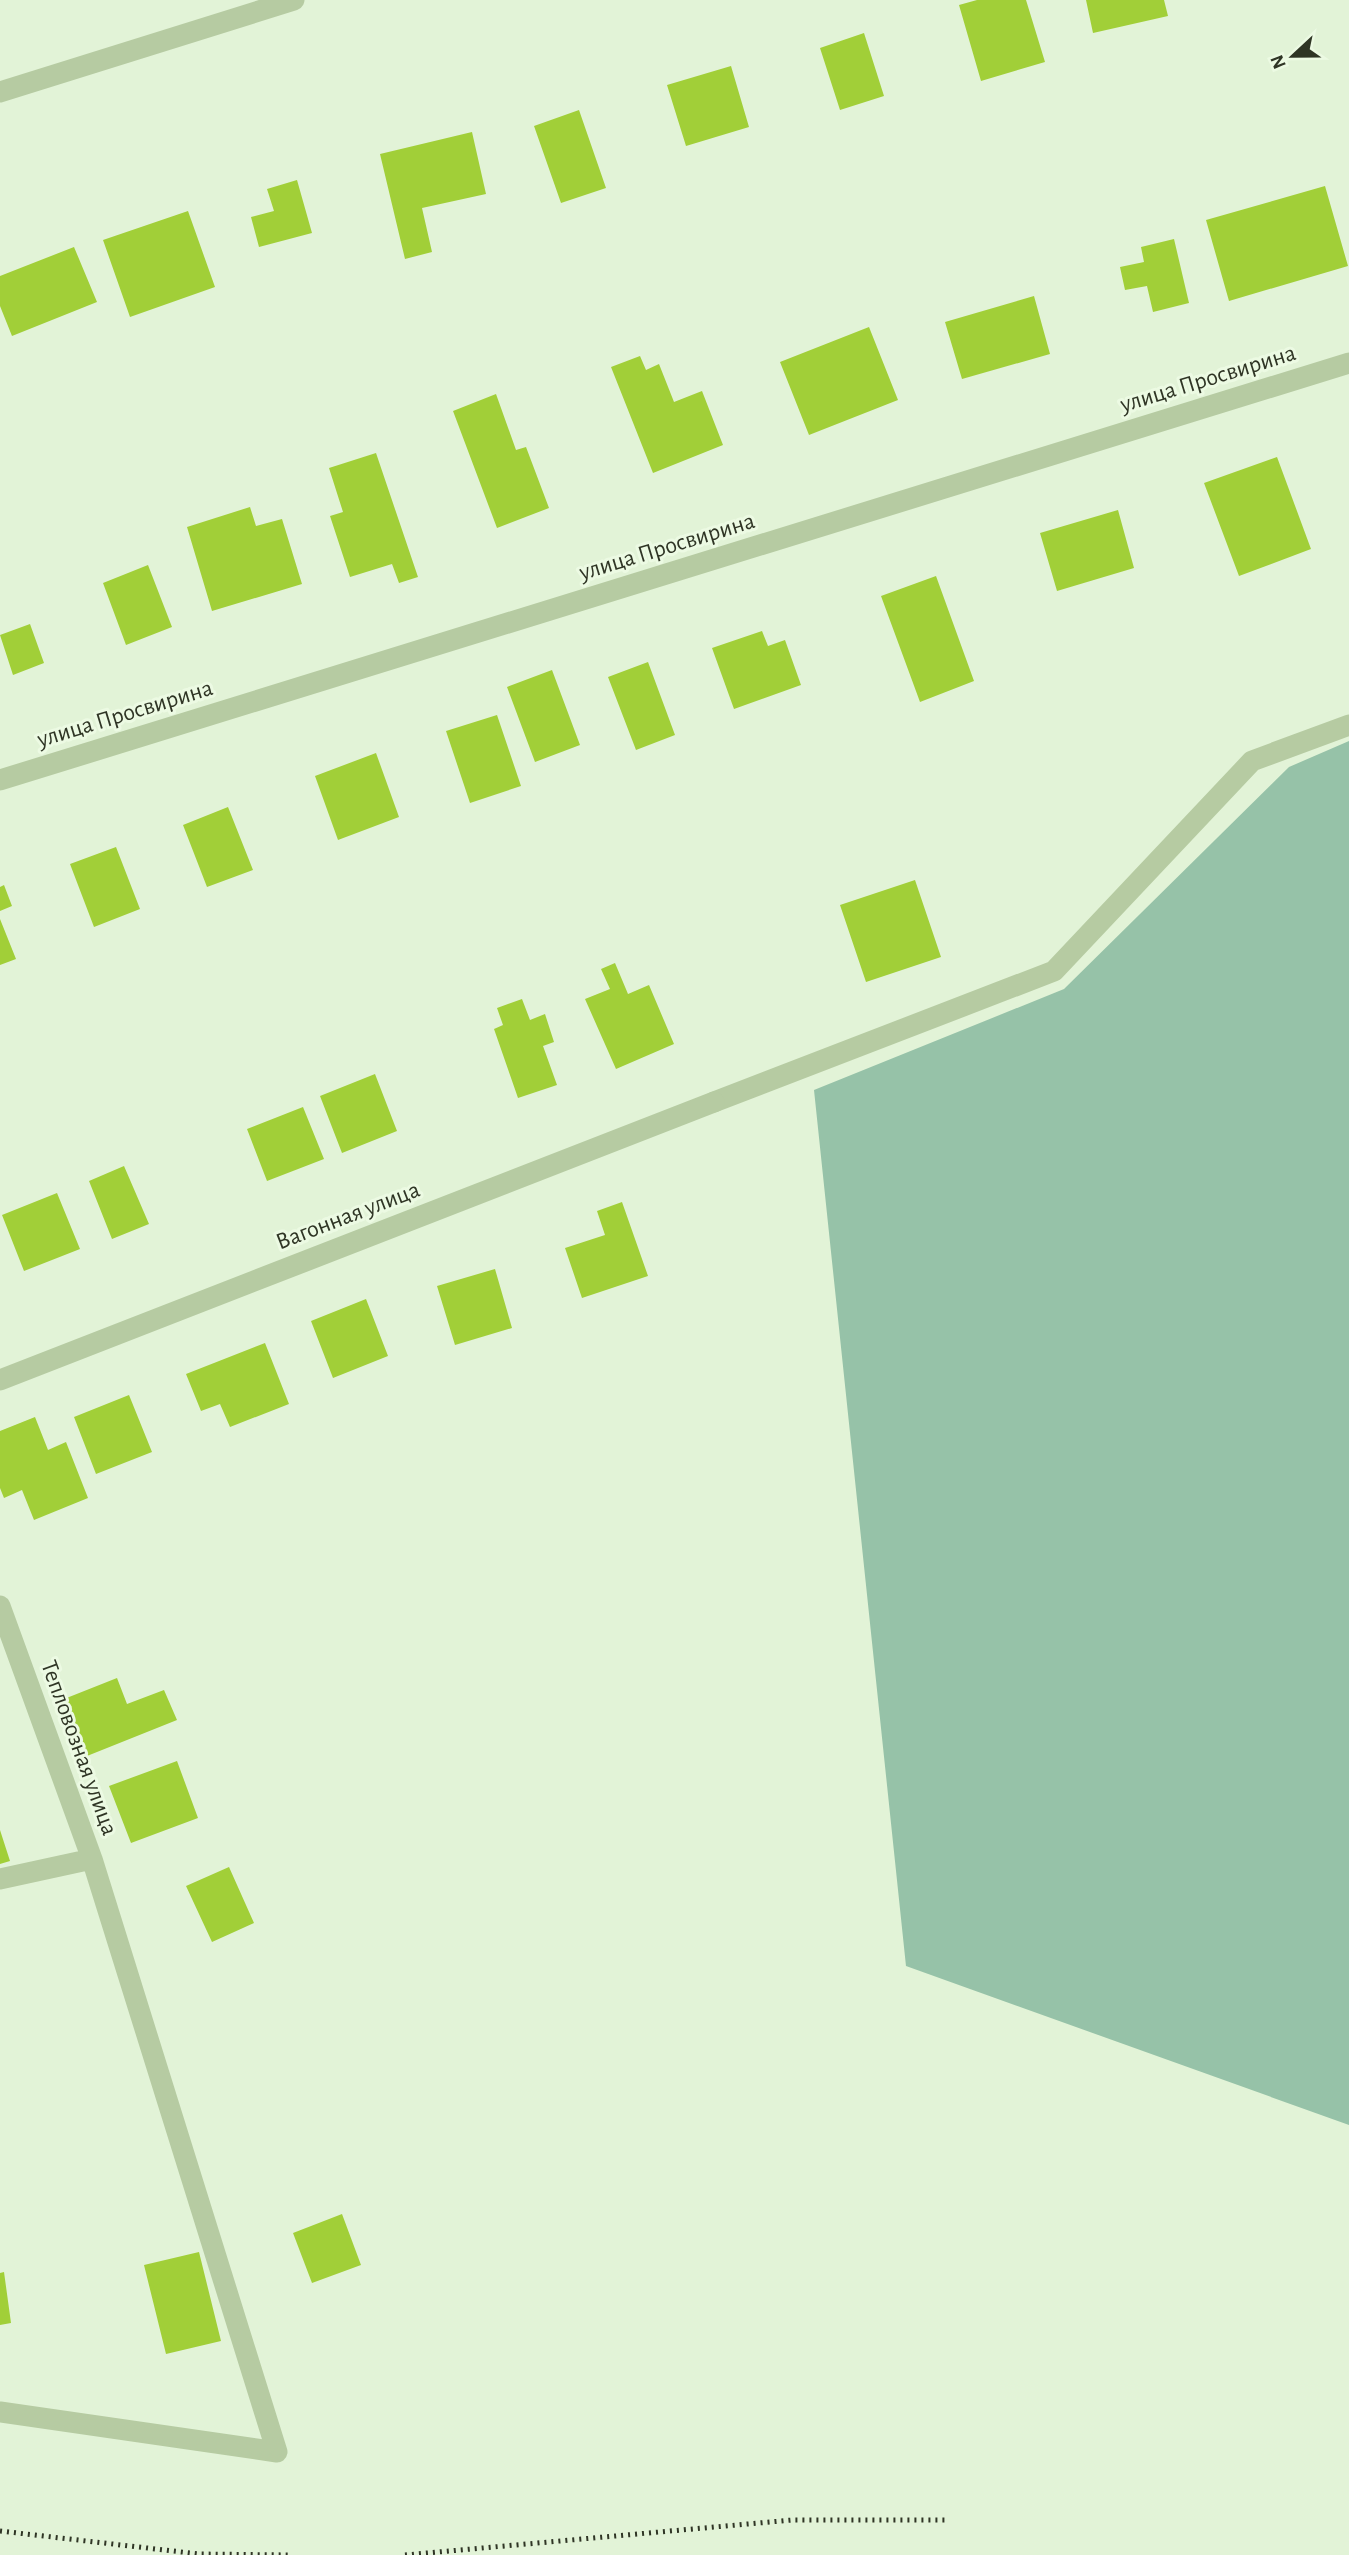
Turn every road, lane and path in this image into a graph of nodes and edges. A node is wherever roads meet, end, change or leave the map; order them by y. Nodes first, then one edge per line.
1 (294, 0) edge
2 (0, 92) edge
3 (1349, 363) edge
4 (1349, 725) edge
5 (0, 780) edge
6 (0, 1380) edge
7 (0, 1606) edge
8 (92, 1858) junction
9 (0, 1879) edge
10 (0, 2412) edge

1 - 2 street
3 - 5 street, улица Просвирина
4 - 6 street, Вагонная улица
7 - 8 street, Тепловозная улица
8 - 9 street, Тепловозная улица
8 - 10 street

